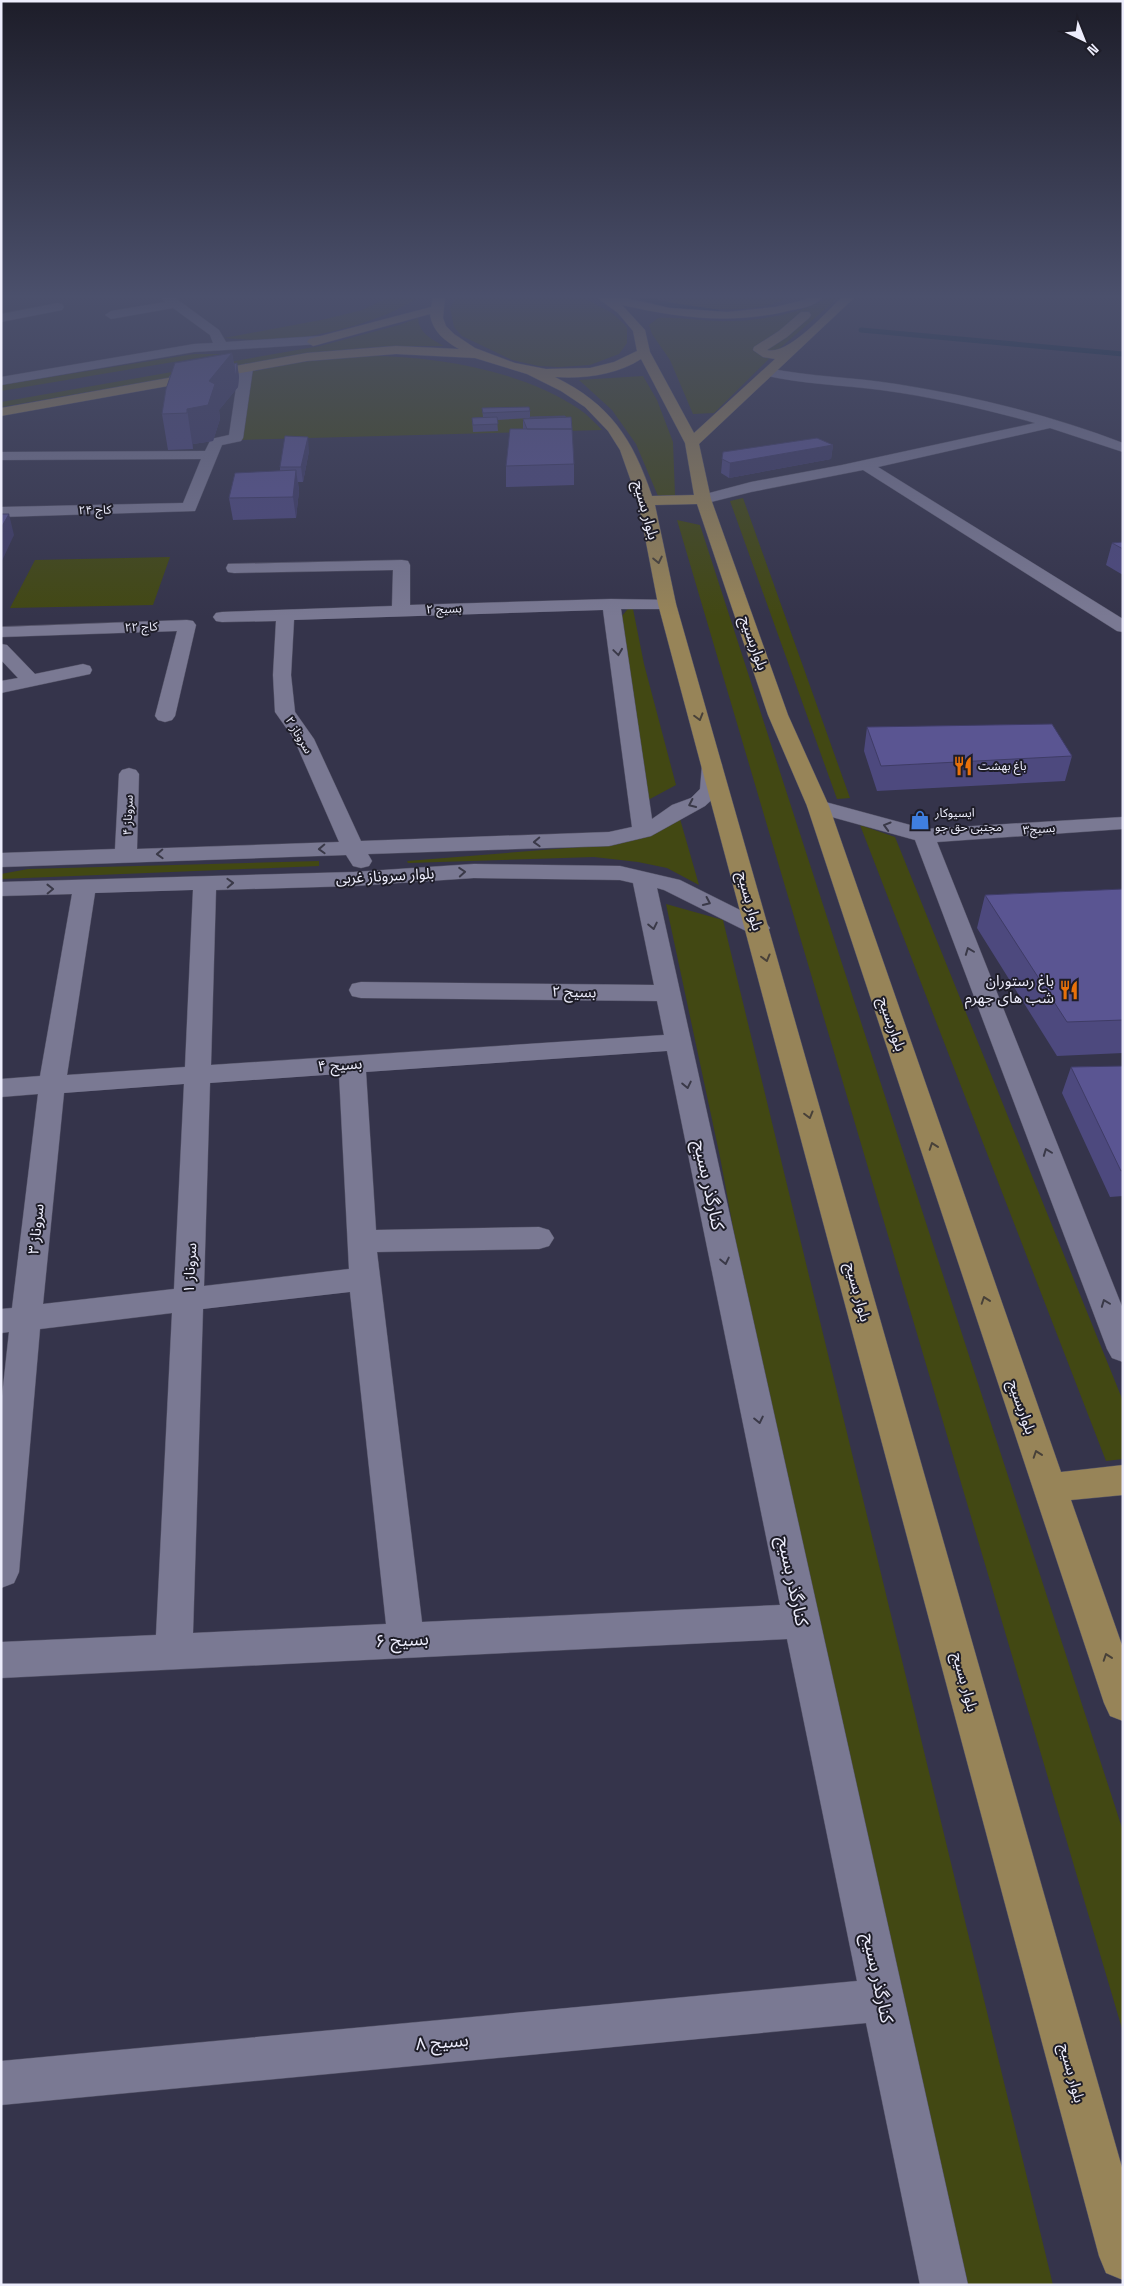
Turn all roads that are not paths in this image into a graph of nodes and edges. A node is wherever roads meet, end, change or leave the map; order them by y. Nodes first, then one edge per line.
1 (12, 404) edge
2 (46, 404) edge
3 (241, 404) edge
4 (588, 404) edge
5 (671, 404) edge
6 (734, 404) edge
7 (964, 404) edge
8 (1, 412) edge
9 (1051, 423) junction
10 (72, 442) dead end
11 (692, 443) junction
12 (1123, 448) edge
13 (211, 455) junction
14 (4, 456) edge
15 (865, 465) junction
16 (703, 499) junction
17 (646, 501) junction
18 (1, 512) edge
19 (234, 568) dead end
20 (611, 604) junction
21 (667, 604) junction
22 (401, 610) junction
23 (286, 614) junction
24 (222, 617) dead end
25 (1123, 627) edge
26 (1, 632) edge
27 (1, 649) edge
28 (83, 670) dead end
29 (31, 681) junction
30 (1, 687) edge
31 (165, 716) dead end
32 (712, 765) junction
33 (129, 774) dead end
34 (818, 806) junction
35 (1123, 823) edge
36 (643, 831) junction
37 (924, 836) junction
38 (352, 848) junction
39 (126, 856) junction
40 (1, 860) edge
41 (643, 878) junction
42 (353, 879) junction
43 (205, 884) junction
44 (84, 888) junction
45 (1, 889) edge
46 (758, 928) junction
47 (361, 990) dead end
48 (667, 993) junction
49 (678, 1042) junction
50 (352, 1064) junction
51 (199, 1075) junction
52 (52, 1085) junction
53 (1, 1088) edge
54 (539, 1238) dead end
55 (362, 1241) junction
56 (364, 1279) junction
57 (188, 1299) junction
58 (13, 1319) edge
59 (1123, 1349) edge
60 (1123, 1480) edge
61 (1049, 1488) junction
62 (1, 1572) edge
63 (802, 1621) junction
64 (406, 1640) junction
65 (174, 1652) junction
66 (1, 1660) edge
67 (1123, 1703) edge
68 (882, 2000) junction
69 (1, 2083) edge
70 (1123, 2256) edge
71 (944, 2285) edge

1 - 8 main road
2 - 8 main road
3 - 13 street
4 - 17 main road, بلوار بسیج
5 - 11 main road, بلواربسیج
6 - 11 main road
7 - 9 street
9 - 12 street
9 - 15 street
10 - 14 street
11 - 16 main road, بلواربسیج
13 - 14 street
13 - 18 street, کاج ۲۴
15 - 16 street
15 - 25 street
16 - 17 main road
16 - 34 main road, بلواربسیج
17 -> 21 main road, بلوار بسیج
19 - 22 street
20 - 21 street, بسیج ۲
20 - 22 street, بسیج ۲
20 -> 36 street
21 -> 32 main road, بلوار بسیج
22 - 23 street, بسیج ۲
23 - 24 street, بسیج ۲
23 - 38 street, سروناز ۲
26 - 31 street, کاج ۲۲
27 - 29 street
28 - 29 street
29 - 30 street
32 -> 36 street, بلوار سروناز غربی
32 - 46 main road, بلوار بسیج
33 - 39 street, سروناز ۴
37 -> 34 street
61 -> 34 main road, بلواربسیج
35 - 37 street, بسیج۳
36 -> 38 street, بلوار سروناز غربی
59 -> 37 street
38 -> 39 street, بلوار سروناز غربی
38 - 42 street, سروناز ۲
39 - 40 street, بلوار سروناز غربی
42 -> 41 street, بلوار سروناز غربی
41 -> 46 street, بلوار سروناز غربی
41 -> 48 street, کنارگذر بسیج
43 -> 42 street, بلوار سروناز غربی
43 - 44 street, بلوار سروناز غربی
43 - 51 street, سروناز ۱
45 -> 44 street, بلوار سروناز غربی
44 - 52 street, سروناز ۳
46 -> 70 main road, بلوار بسیج
47 - 48 street, بسیج ۲
48 - 49 street, کنارگذر بسیج
49 - 50 street, بسیج ۴
49 -> 63 street, کنارگذر بسیج
50 - 51 street, بسیج ۴
50 - 55 street
51 - 52 street, بسیج ۴
51 - 57 street, سروناز ۱
52 - 53 street, بسیج ۴
52 - 58 street, سروناز ۳
54 - 55 street
55 - 56 street
56 - 57 street
56 - 64 street
57 - 58 street
57 - 65 street, سروناز ۱
58 - 62 street, سروناز ۳
60 - 61 main road
67 -> 61 main road, بلواربسیج
63 - 64 street, بسیج ۶
63 - 68 street, کنارگذر بسیج
64 - 65 street, بسیج ۶
65 - 66 street, بسیج ۶
68 - 69 street, بسیج ۸
68 - 71 street, کنارگذر بسیج

